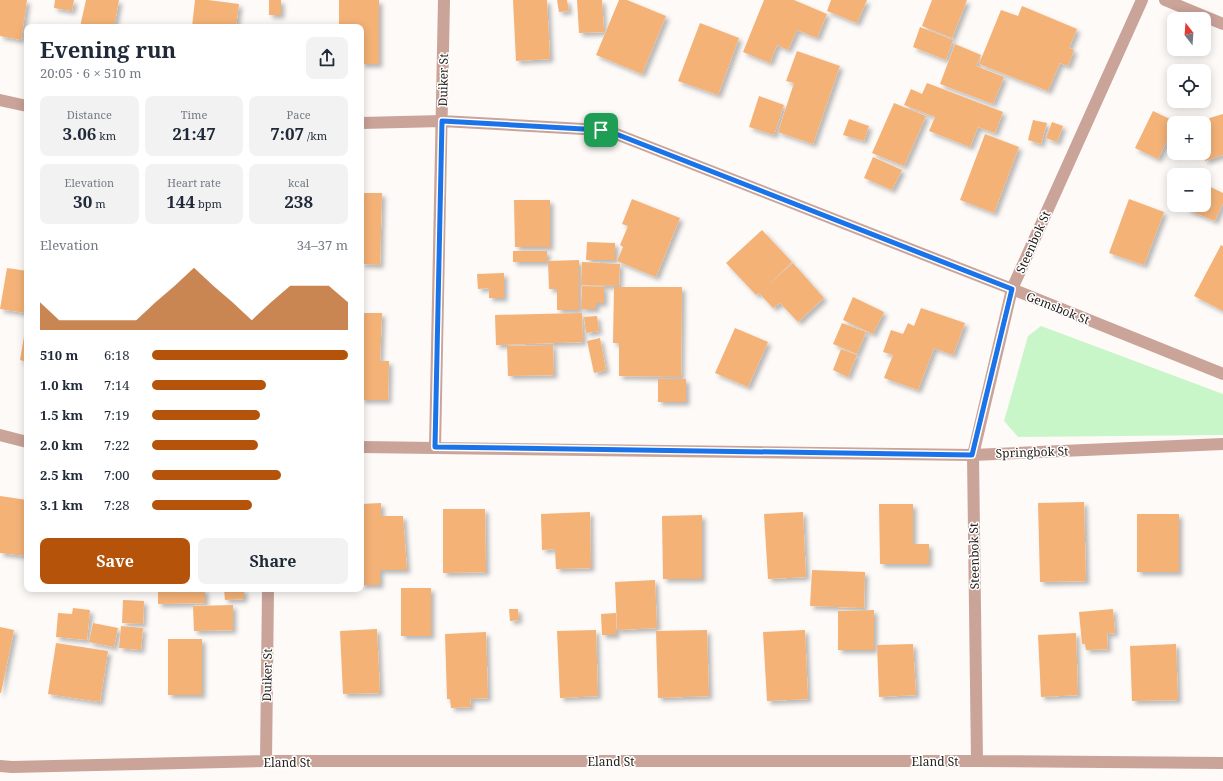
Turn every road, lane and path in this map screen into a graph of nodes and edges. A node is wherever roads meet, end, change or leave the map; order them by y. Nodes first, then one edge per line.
1 (444, 0) edge
2 (1142, 0) edge
3 (1165, 0) edge
4 (1223, 24) edge
5 (0, 100) edge
6 (24, 105) edge
7 (442, 121) junction
8 (364, 123) edge
9 (1012, 289) junction
10 (1223, 374) edge
11 (0, 435) edge
12 (24, 441) edge
13 (1223, 444) edge
14 (364, 447) edge
15 (435, 447) junction
16 (972, 455) junction
17 (268, 592) edge
18 (976, 761) junction
19 (266, 762) junction
20 (1223, 763) edge
21 (0, 766) edge

1 - 7 street, Duiker St
2 - 9 street, Steenbok St
3 - 4 street
5 - 6 street
7 - 8 street, Gemsbok St
7 - 9 street, Gemsbok St
7 - 15 street, Duiker St
9 - 10 street, Gemsbok St
9 - 16 street, Steenbok St
11 - 12 street
13 - 16 street, Springbok St
14 - 15 street, Springbok St
15 - 16 street, Springbok St
16 - 18 street, Steenbok St
17 - 19 street, Duiker St
18 - 19 street, Eland St
18 - 20 street, Eland St
19 - 21 street, Eland St

